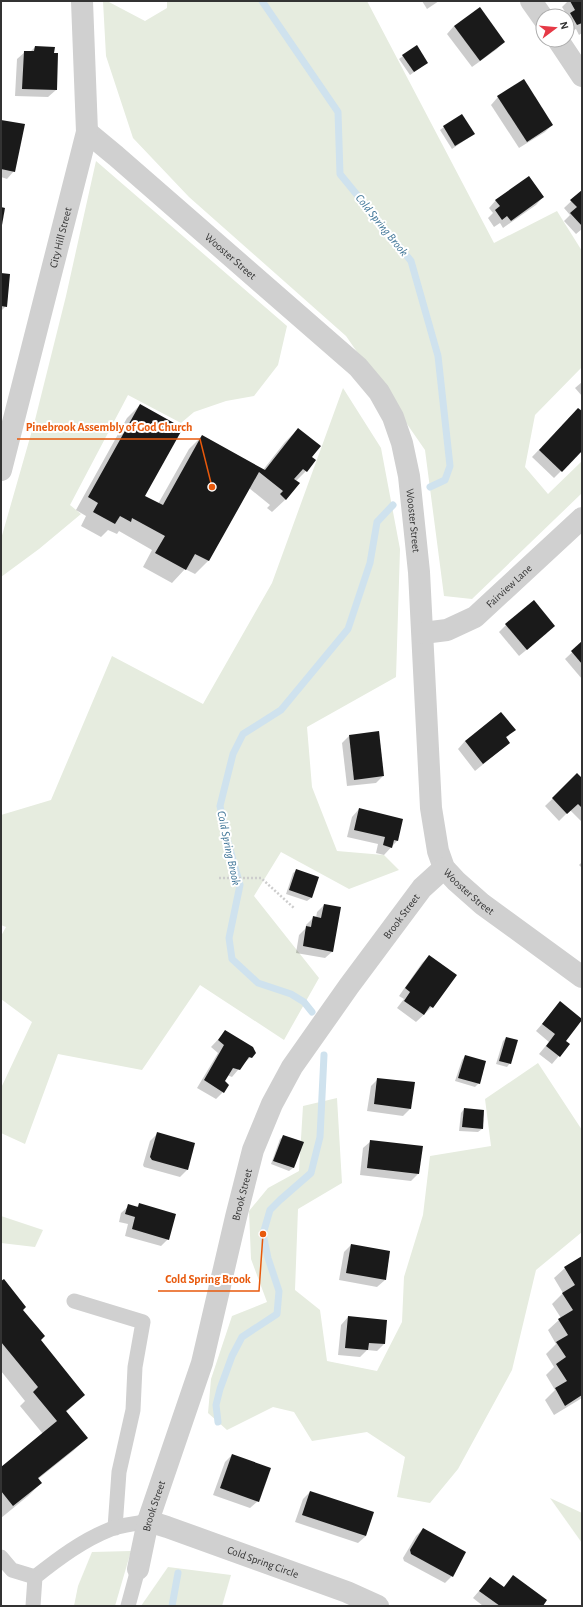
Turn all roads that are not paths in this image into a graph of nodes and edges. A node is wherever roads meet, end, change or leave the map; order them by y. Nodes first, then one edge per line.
1 (82, 1) edge
2 (563, 48) edge
3 (582, 76) edge
4 (87, 132) junction
5 (1, 470) edge
6 (582, 518) edge
7 (423, 633) junction
8 (444, 868) junction
9 (582, 977) edge
10 (74, 1301) dead end
11 (148, 1522) junction
12 (114, 1528) junction
13 (1, 1557) edge
14 (138, 1569) joint
15 (35, 1577) junction
16 (33, 1606) edge
17 (128, 1606) edge
18 (378, 1606) edge

1 - 4 street, City Hill Street
2 - 3 street
4 - 5 street, City Hill Street
4 - 7 street, Wooster Street
6 - 7 street, Fairview Lane
7 - 8 street, Wooster Street
8 - 9 street, Wooster Street
8 - 11 street, Brook Street
10 - 12 lane
11 - 12 lane
11 - 14 street, Brook Street
11 - 18 street, Cold Spring Circle
12 - 15 lane
13 - 15 lane
14 - 17 lane
15 - 16 lane

